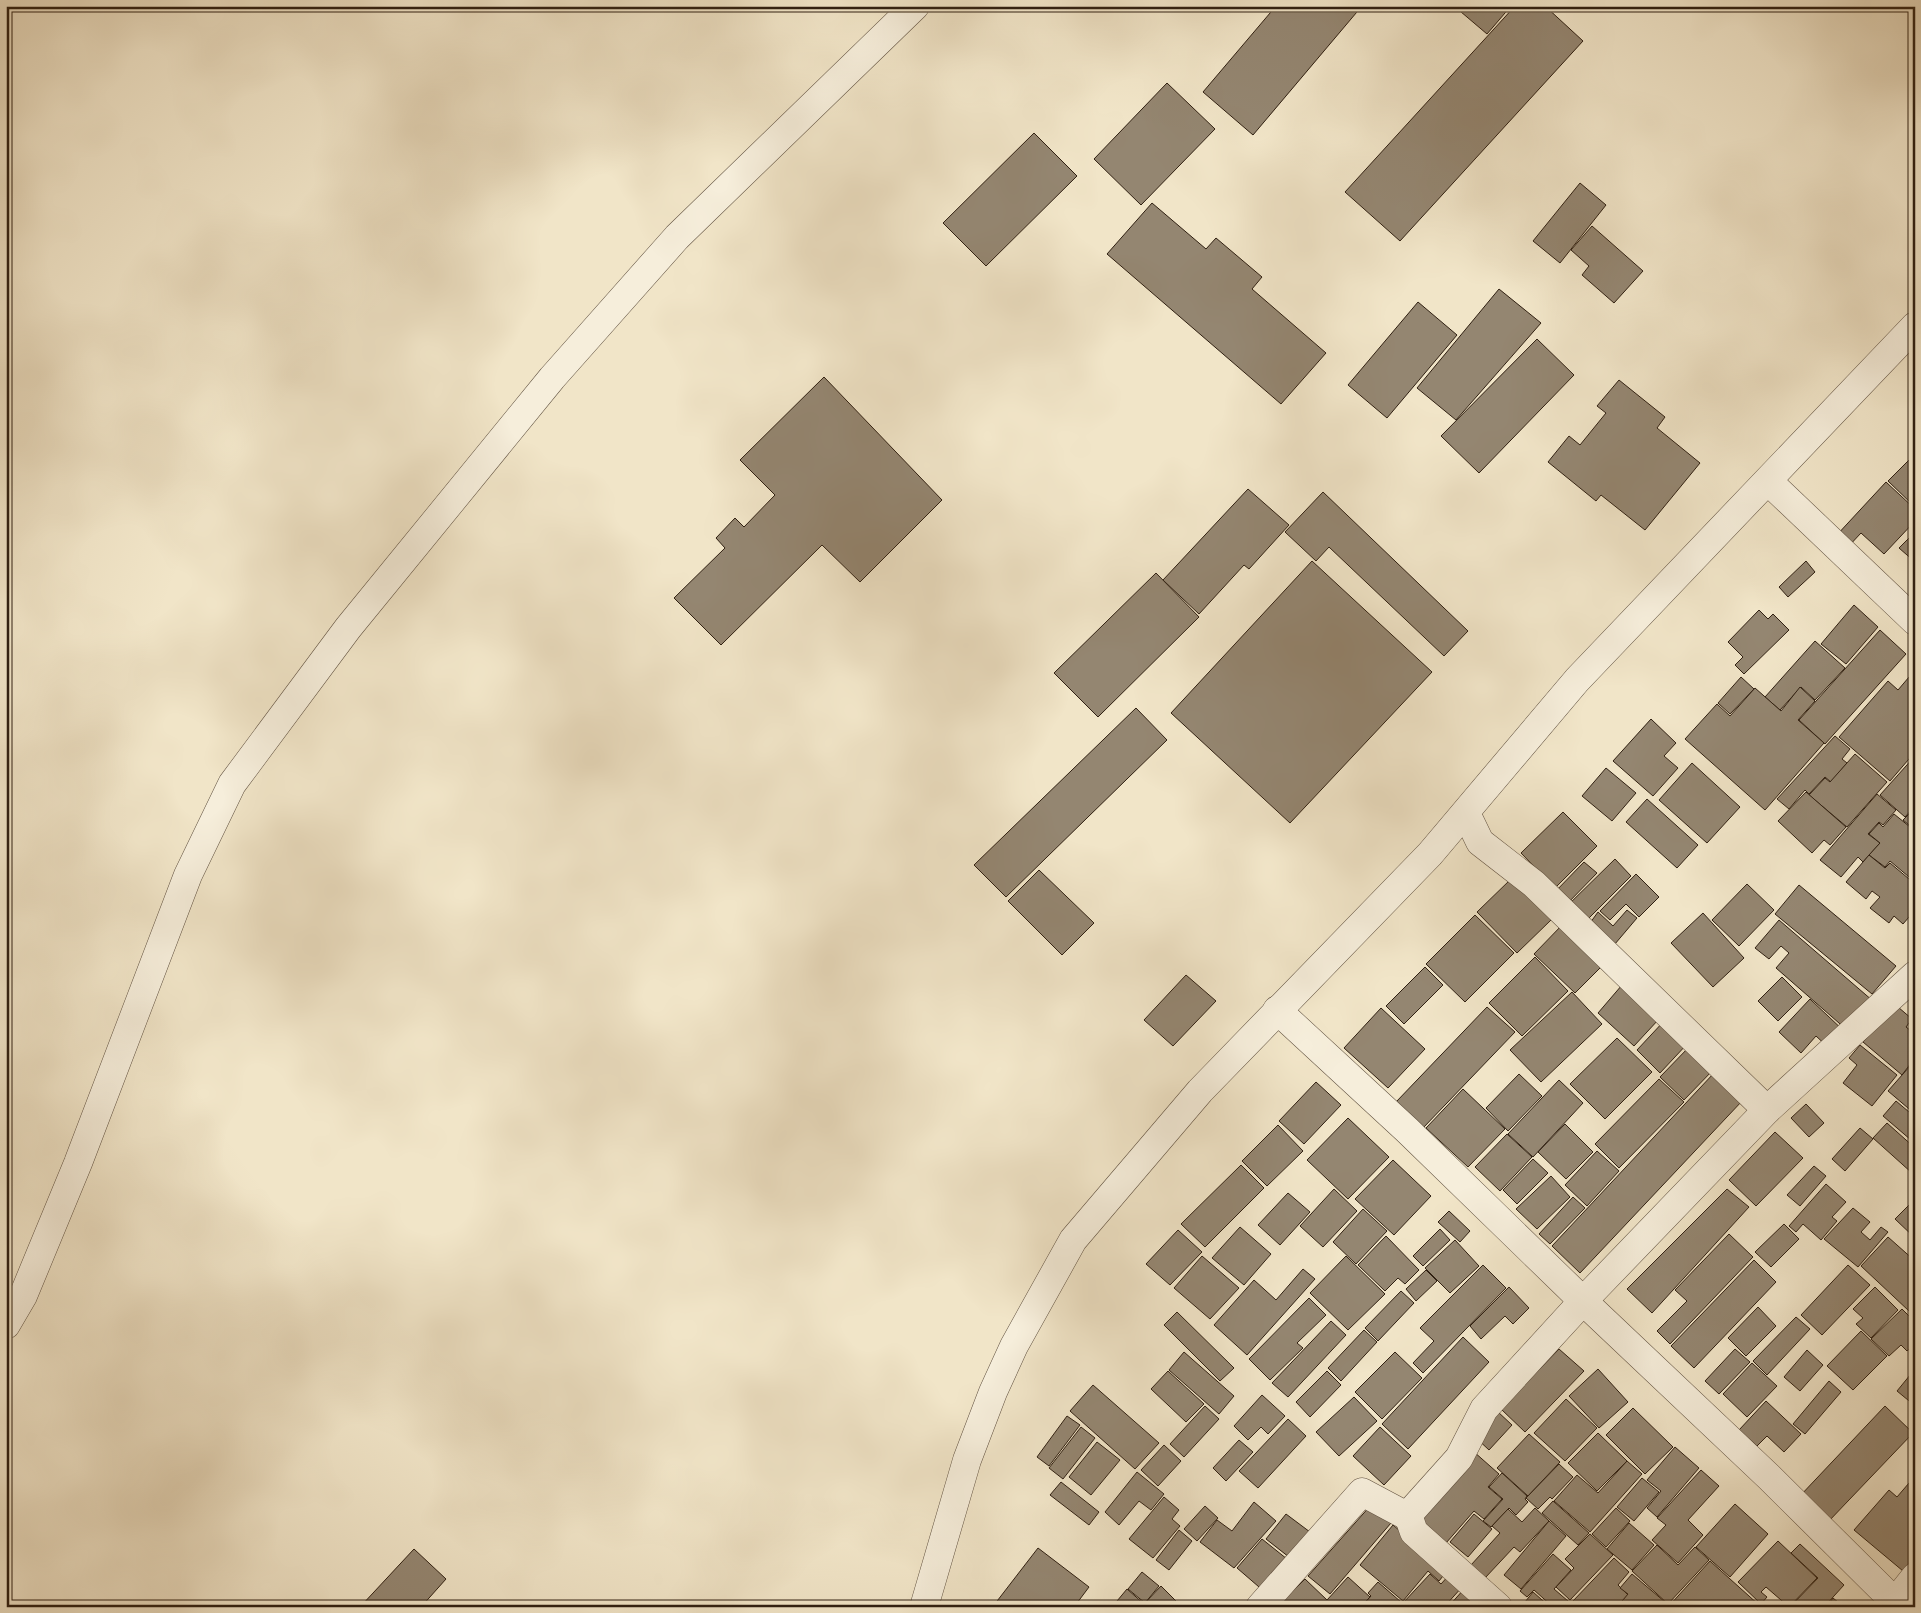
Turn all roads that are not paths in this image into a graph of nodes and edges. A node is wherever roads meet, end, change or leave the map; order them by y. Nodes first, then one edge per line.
1 (915, 6) edge
2 (1911, 336) edge
3 (1768, 481) junction
4 (1915, 621) edge
5 (1466, 813) junction
6 (1914, 978) edge
7 (1278, 1010) junction
8 (1767, 1110) junction
9 (1583, 1301) junction
10 (6, 1325) edge
11 (1408, 1515) junction
12 (1915, 1577) edge
13 (1895, 1605) edge
14 (924, 1607) edge
15 (1260, 1607) edge
16 (1498, 1607) edge

1 - 10 street
2 - 3 street
3 - 4 street
3 - 5 street
5 - 7 street
5 - 8 street
6 - 8 street
7 - 9 street
7 - 14 street
8 - 9 street
9 - 11 street
9 - 13 street
11 - 15 street
11 - 16 street
12 - 13 street

